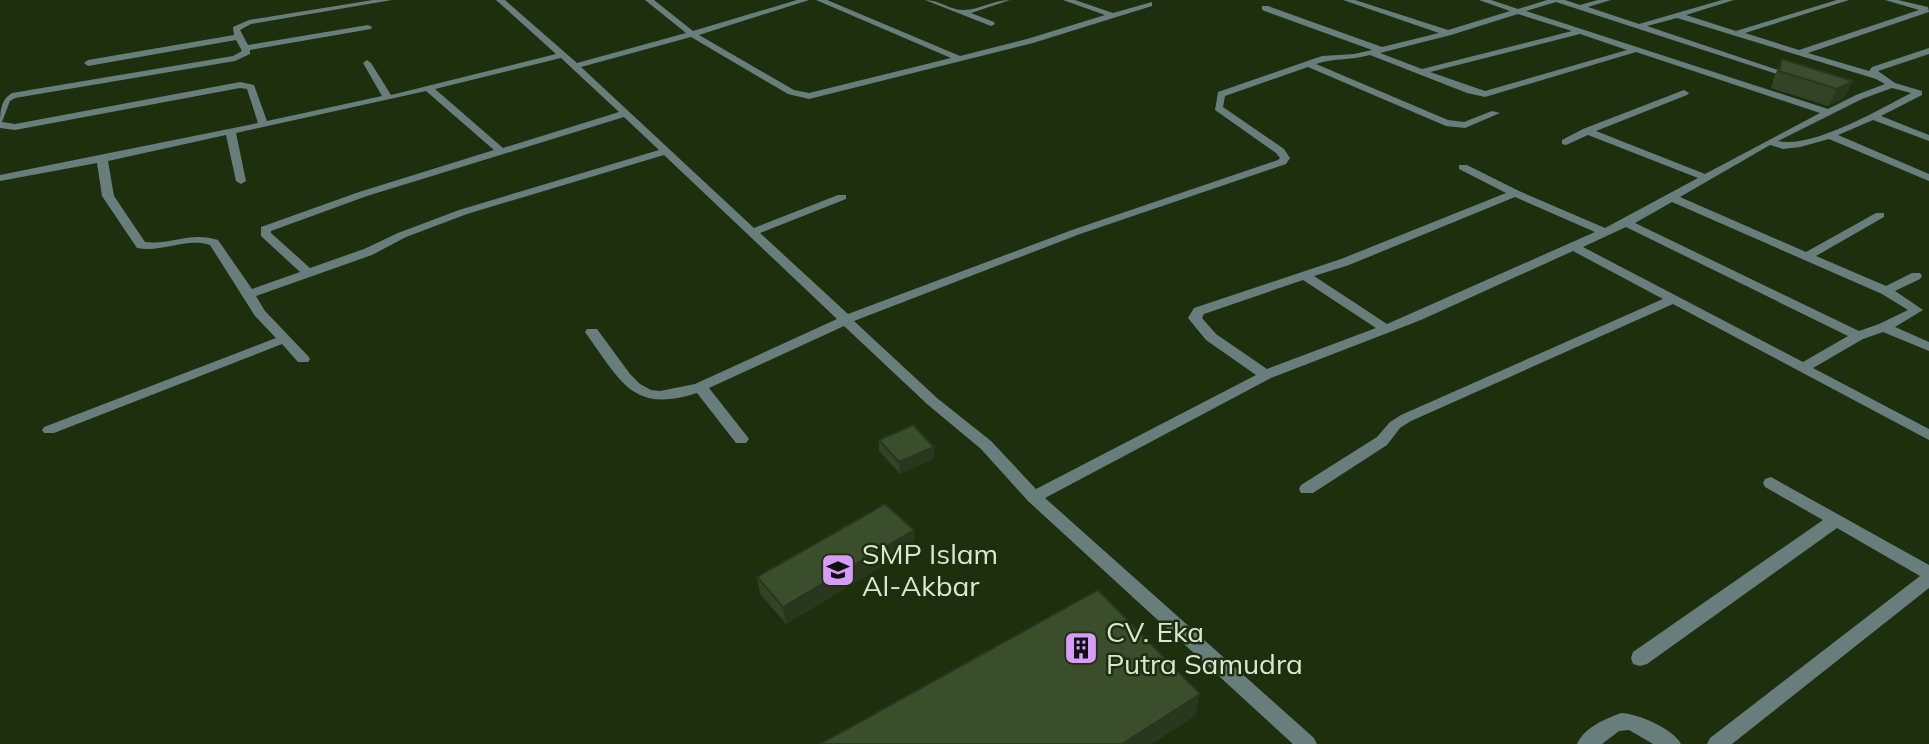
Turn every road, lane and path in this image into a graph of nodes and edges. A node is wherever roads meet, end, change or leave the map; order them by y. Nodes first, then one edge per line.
1 (388, 0) edge
2 (500, 0) edge
3 (649, 0) edge
4 (805, 0) edge
5 (820, 0) edge
6 (929, 0) edge
7 (1006, 0) edge
8 (1068, 0) edge
9 (1347, 0) edge
10 (1483, 0) edge
11 (1556, 0) edge
12 (1607, 0) edge
13 (1730, 0) edge
14 (1845, 0) edge
15 (1889, 0) edge
16 (1149, 4) dead end
17 (1581, 7) junction
18 (1265, 8) dead end
19 (1927, 10) edge
20 (1522, 12) junction
21 (964, 13) junction
22 (1113, 15) junction
23 (1676, 15) junction
24 (991, 24) dead end
25 (1638, 26) junction
26 (368, 27) dead end
27 (1583, 31) junction
28 (1448, 33) junction
29 (692, 34) junction
30 (1734, 34) junction
31 (239, 37) junction
32 (247, 48) junction
33 (1638, 49) junction
34 (1376, 51) junction
35 (1929, 51) edge
36 (1797, 53) junction
37 (562, 55) junction
38 (960, 59) junction
39 (88, 63) dead end
40 (368, 63) dead end
41 (1309, 64) junction
42 (575, 66) junction
43 (1421, 72) junction
44 (1879, 77) junction
45 (1807, 80) edge
46 (1892, 85) junction
47 (428, 88) junction
48 (1924, 91) edge
49 (1684, 93) dead end
50 (387, 98) junction
51 (1828, 112) junction
52 (1495, 113) dead end
53 (624, 114) junction
54 (1872, 116) junction
55 (0, 120) edge
56 (263, 123) junction
57 (0, 125) edge
58 (230, 130) junction
59 (1587, 131) junction
60 (1829, 135) junction
61 (1929, 138) edge
62 (1566, 142) dead end
63 (1769, 142) junction
64 (501, 151) junction
65 (665, 152) junction
66 (102, 159) junction
67 (1463, 167) dead end
68 (0, 178) edge
69 (1706, 178) junction
70 (1929, 178) edge
71 (241, 181) dead end
72 (1515, 193) junction
73 (842, 197) dead end
74 (1673, 198) junction
75 (1880, 215) dead end
76 (1626, 223) junction
77 (751, 233) junction
78 (1605, 233) junction
79 (1575, 247) junction
80 (1807, 256) junction
81 (308, 273) junction
82 (1304, 275) junction
83 (1916, 276) dead end
84 (1886, 290) junction
85 (249, 294) junction
86 (1674, 299) junction
87 (845, 320) junction
88 (1884, 327) junction
89 (1385, 328) junction
90 (592, 332) dead end
91 (1858, 336) junction
92 (284, 339) junction
93 (1929, 347) edge
94 (303, 359) dead end
95 (1803, 368) junction
96 (1266, 375) junction
97 (700, 387) junction
98 (49, 430) dead end
99 (1929, 435) edge
100 (741, 439) dead end
101 (1771, 483) dead end
102 (1307, 489) dead end
103 (1034, 496) junction
104 (1836, 520) junction
105 (1929, 576) edge
106 (1640, 658) dead end
107 (1307, 744) edge
108 (1587, 744) edge
109 (1671, 744) edge
110 (1717, 744) edge

1 - 31 street
2 - 37 street
3 - 29 street
4 - 29 street
5 - 38 street
6 - 21 street
7 - 21 street
8 - 22 street
9 - 28 street
10 - 20 street
11 - 17 street
11 - 20 street
12 - 17 street
13 - 23 street
14 - 30 street
15 - 19 street
16 - 22 street
17 - 25 street
18 - 34 street
19 - 36 street
20 - 27 street
20 - 28 street
21 - 24 street
22 - 38 street
23 - 25 street
23 - 30 street
25 - 45 street
26 - 32 street
27 - 33 street
27 - 43 street
28 - 34 street
29 - 38 street
29 - 42 street
30 - 36 street
31 - 32 street
31 - 39 street
32 - 55 street
33 - 43 street
33 - 51 street
34 - 41 street
34 - 43 street
35 - 44 street
36 - 44 street
37 - 42 street
37 - 47 street
40 - 50 street
41 - 52 street
41 - 87 street
42 - 53 street
44 - 46 street
46 - 48 street
46 - 51 street
47 - 50 street
47 - 64 street
48 - 54 street
49 - 59 street
50 - 56 street
51 - 63 street
53 - 64 street
53 - 65 street
54 - 60 street
54 - 61 street
56 - 57 street
56 - 58 street
58 - 66 street
58 - 71 street
59 - 62 street
59 - 69 street
60 - 63 street
60 - 70 street
63 - 69 street
64 - 81 street
65 - 77 street
65 - 81 street
66 - 68 street
66 - 85 street
67 - 72 street
69 - 74 street
72 - 78 street
72 - 82 street
73 - 77 street
74 - 76 street
74 - 80 street
75 - 80 street
76 - 78 street
76 - 91 street
77 - 87 street
78 - 79 street
79 - 86 street
79 - 89 street
80 - 84 street
81 - 85 street
82 - 89 street
82 - 96 street
83 - 84 street
84 - 88 street
85 - 92 street
86 - 95 street
86 - 102 street
87 - 97 street
87 - 103 street
88 - 91 street
88 - 93 street
89 - 96 street
90 - 97 street
91 - 95 street
92 - 94 street
92 - 98 street
95 - 99 street
96 - 103 street
97 - 100 street
101 - 104 street
103 - 107 street
104 - 105 street
104 - 106 street
105 - 110 street
108 - 109 street

